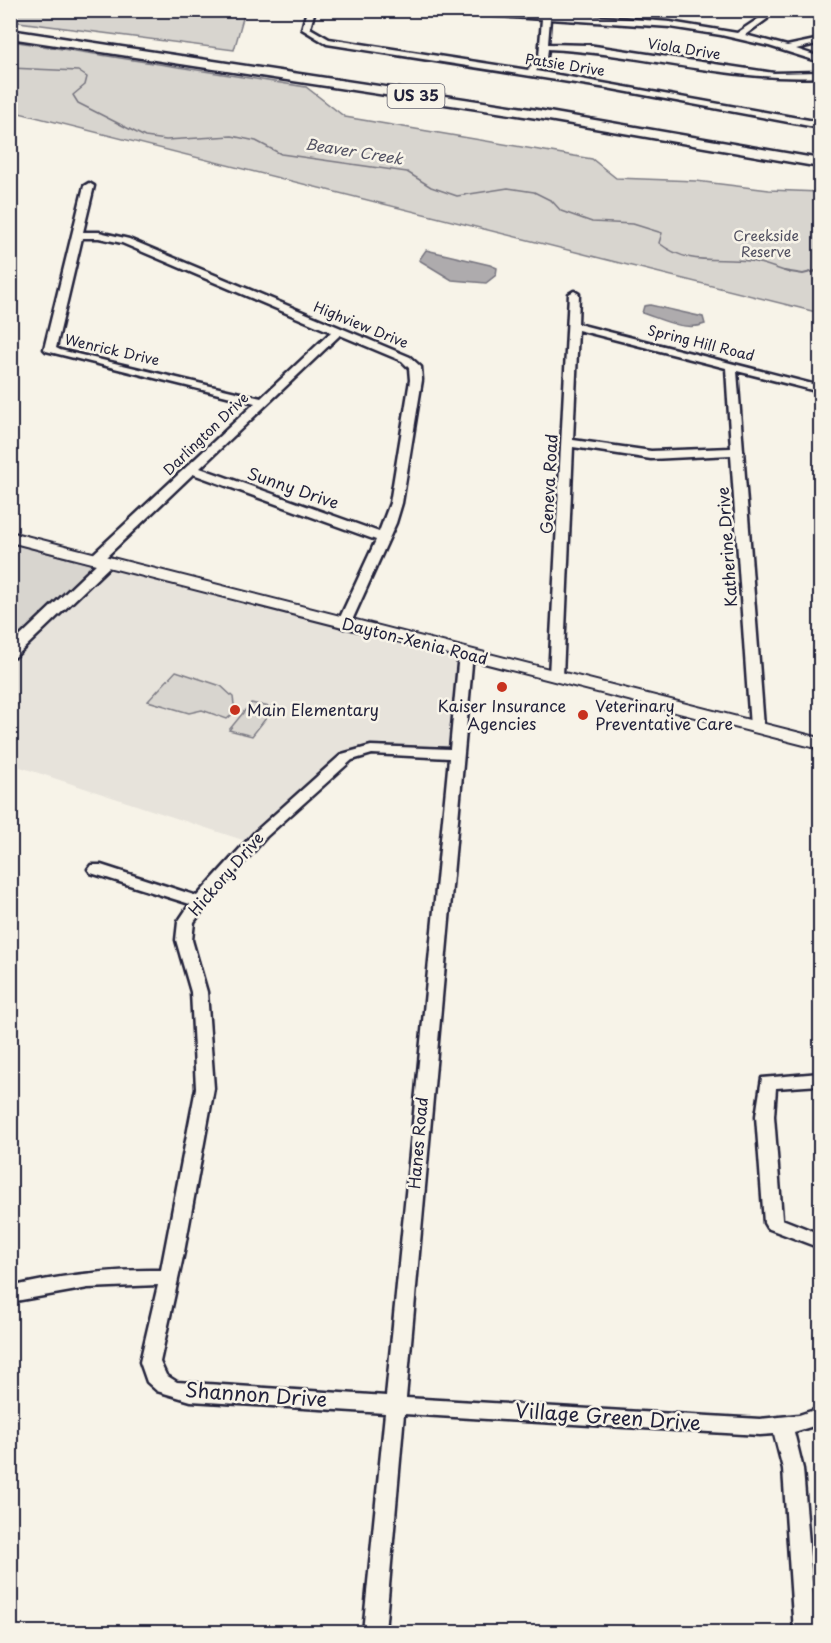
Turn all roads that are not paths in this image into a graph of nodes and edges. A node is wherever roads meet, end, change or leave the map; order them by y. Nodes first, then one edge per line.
1 (311, 10) edge
2 (412, 10) edge
3 (546, 15) junction
4 (764, 17) dead end
5 (10, 28) edge
6 (10, 34) edge
7 (741, 34) junction
8 (820, 41) edge
9 (544, 46) junction
10 (790, 48) junction
11 (820, 60) edge
12 (530, 73) junction
13 (820, 75) edge
14 (820, 125) edge
15 (820, 157) edge
16 (820, 163) edge
17 (89, 186) dead end
18 (76, 235) junction
19 (574, 294) dead end
20 (573, 326) junction
21 (337, 332) junction
22 (731, 365) junction
23 (820, 389) edge
24 (261, 401) junction
25 (567, 443) junction
26 (737, 451) junction
27 (191, 469) junction
28 (10, 537) edge
29 (383, 538) junction
30 (101, 560) junction
31 (344, 624) junction
32 (466, 653) junction
33 (10, 654) edge
34 (556, 676) junction
35 (757, 727) junction
36 (820, 744) edge
37 (456, 754) junction
38 (96, 869) dead end
39 (200, 902) junction
40 (813, 1079) edge
41 (820, 1241) edge
42 (168, 1278) junction
43 (10, 1294) edge
44 (161, 1310) joint
45 (394, 1404) junction
46 (820, 1416) edge
47 (782, 1426) junction
48 (374, 1632) edge
49 (805, 1632) edge

1 - 12 street, Patsie Drive
2 - 3 street
3 - 7 street
3 - 9 street
4 - 7 street
5 - 15 highway, US 35
6 - 16 highway, US 35
7 - 10 street
8 - 10 street
9 - 12 street
9 - 13 street, Viola Drive
10 - 11 street
12 - 14 street, Patsie Drive
17 - 18 street, Wenrick Drive
18 - 21 street, Highview Drive
18 - 24 street, Wenrick Drive
19 - 20 street, Geneva Road
20 - 22 street, Spring Hill Road
20 - 25 street, Geneva Road
21 - 24 street, Darlington Drive
21 - 29 street, Highview Drive
22 - 23 street, Spring Hill Road
22 - 26 street, Katherine Drive
24 - 27 street, Darlington Drive
25 - 26 street
25 - 34 street, Geneva Road
26 - 35 street, Katherine Drive
27 - 29 street, Sunny Drive
27 - 30 street, Darlington Drive
28 - 30 main road, Dayton-Xenia Road
29 - 31 street, Highview Drive
30 - 31 main road, Dayton-Xenia Road
30 - 33 street, Darlington Drive
31 - 32 main road, Dayton-Xenia Road
32 - 34 main road, Dayton-Xenia Road
32 - 37 street, Hanes Road
34 - 35 main road, Dayton-Xenia Road
35 - 36 main road, Dayton-Xenia Road
37 - 39 street, Hickory Drive
37 - 45 street, Hanes Road
38 - 39 street
39 - 42 street, Hickory Drive
40 - 41 street
42 - 43 street
42 - 44 street, Hickory Drive
44 - 45 street, Shannon Drive
45 - 47 street, Village Green Drive
45 - 48 street, Hanes Road
46 - 47 street, Village Green Drive
47 - 49 street

